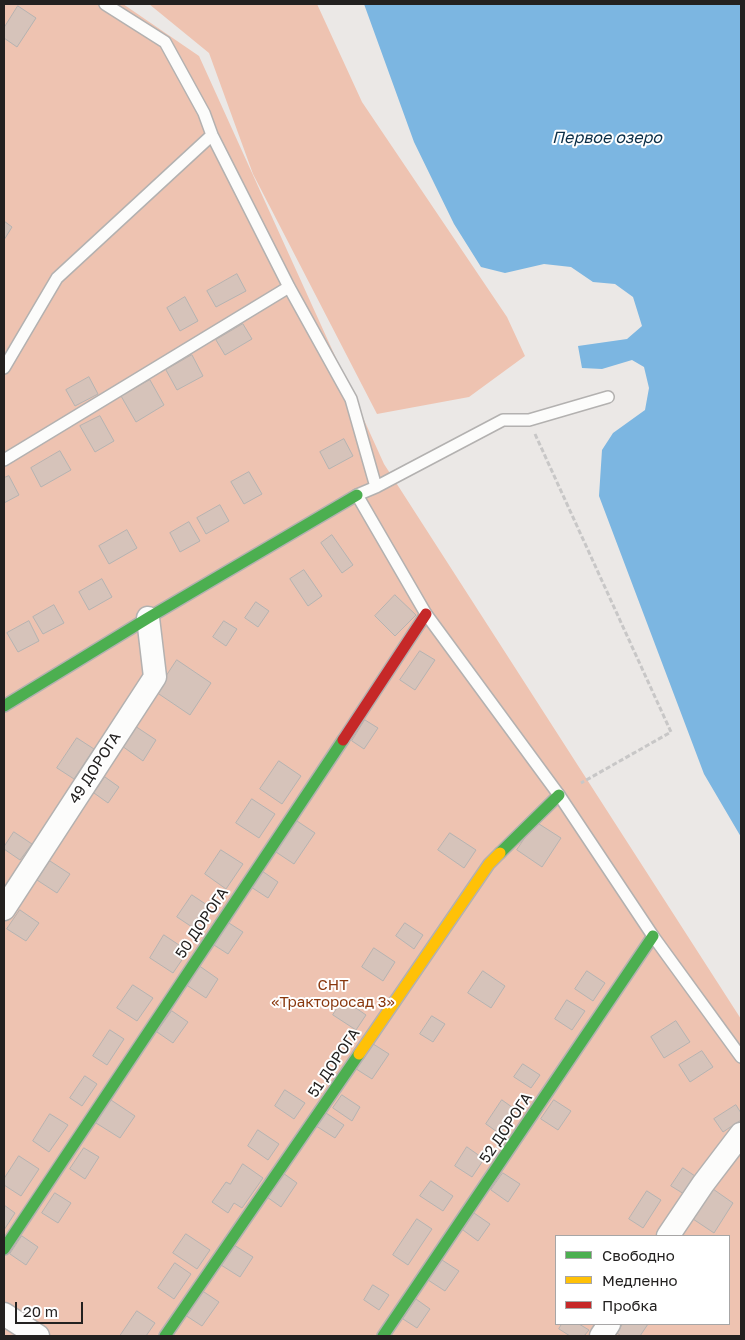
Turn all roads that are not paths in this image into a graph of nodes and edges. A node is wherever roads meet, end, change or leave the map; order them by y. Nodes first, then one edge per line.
1 (106, 4) edge
2 (212, 135) junction
3 (289, 287) junction
4 (4, 368) edge
5 (608, 397) dead end
6 (4, 460) edge
7 (376, 487) junction
8 (357, 495) junction
9 (426, 614) junction
10 (148, 618) junction
11 (4, 706) edge
12 (559, 795) junction
13 (4, 909) edge
14 (654, 936) junction
15 (741, 1057) edge
16 (741, 1134) edge
17 (669, 1235) edge
18 (4, 1249) edge
19 (4, 1314) edge
20 (608, 1325) edge
21 (38, 1336) edge
22 (165, 1336) edge
23 (384, 1336) edge
24 (601, 1336) edge

1 - 2 lane
2 - 3 lane
2 - 4 lane
3 - 6 lane
3 - 7 lane
5 - 7 lane
7 - 8 lane
8 - 9 lane
8 - 10 street
9 - 12 lane
9 - 18 street, 50 ДОРОГА
10 - 11 street
10 - 13 street, 49 ДОРОГА
12 - 14 lane
12 - 22 street, 51 ДОРОГА
14 - 15 lane
14 - 23 street, 52 ДОРОГА
16 - 17 street
19 - 21 street
20 - 24 street

